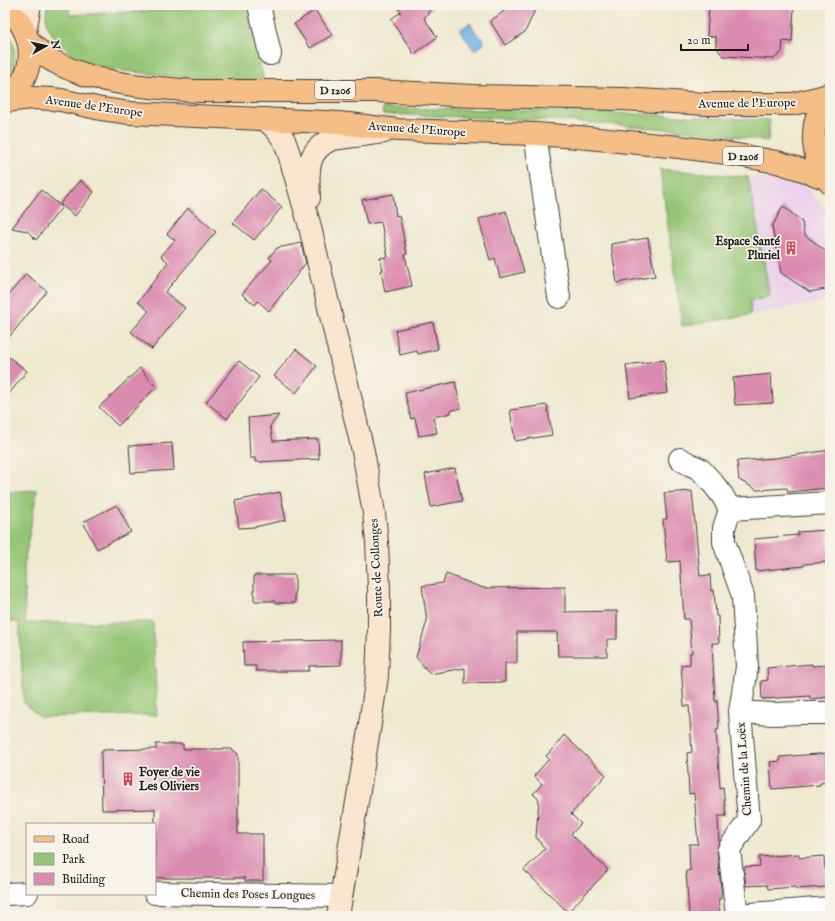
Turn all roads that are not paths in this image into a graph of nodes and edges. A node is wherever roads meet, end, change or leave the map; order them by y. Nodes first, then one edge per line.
1 (30, 5) edge
2 (259, 5) edge
3 (5, 8) edge
4 (27, 36) junction
5 (270, 54) dead end
6 (829, 94) edge
7 (5, 98) edge
8 (5, 101) edge
9 (265, 119) junction
10 (398, 130) junction
11 (535, 134) junction
12 (828, 181) edge
13 (309, 223) junction
14 (559, 297) dead end
15 (680, 459) dead end
16 (830, 503) edge
17 (730, 509) junction
18 (740, 712) junction
19 (830, 713) edge
20 (26, 893) edge
21 (156, 893) edge
22 (5, 894) edge
23 (340, 906) edge
24 (830, 908) edge
25 (737, 916) edge

1 - 4 street
2 - 5 street
3 - 4 main road, Avenue de l'Europe
4 - 6 main road, Avenue de l'Europe / D 1206
4 - 7 main road
6 - 12 main road
8 - 9 main road, Avenue de l'Europe / D 1206
9 - 10 main road, Avenue de l'Europe / D 1206
9 - 13 street, Route de Collonges
10 - 11 main road, Avenue de l'Europe / D 1206
10 - 13 street, Route de Collonges
11 - 12 main road, Avenue de l'Europe / D 1206
11 - 14 street
13 - 23 street, Route de Collonges
15 - 17 street
16 - 17 street
17 - 18 street, Chemin de la Loëx
18 - 19 street, Chemin de la Loëx
18 - 25 street, Chemin de la Loëx
20 - 22 street
21 - 23 street, Chemin des Poses Longues
24 - 25 street, Chemin de la Loëx

